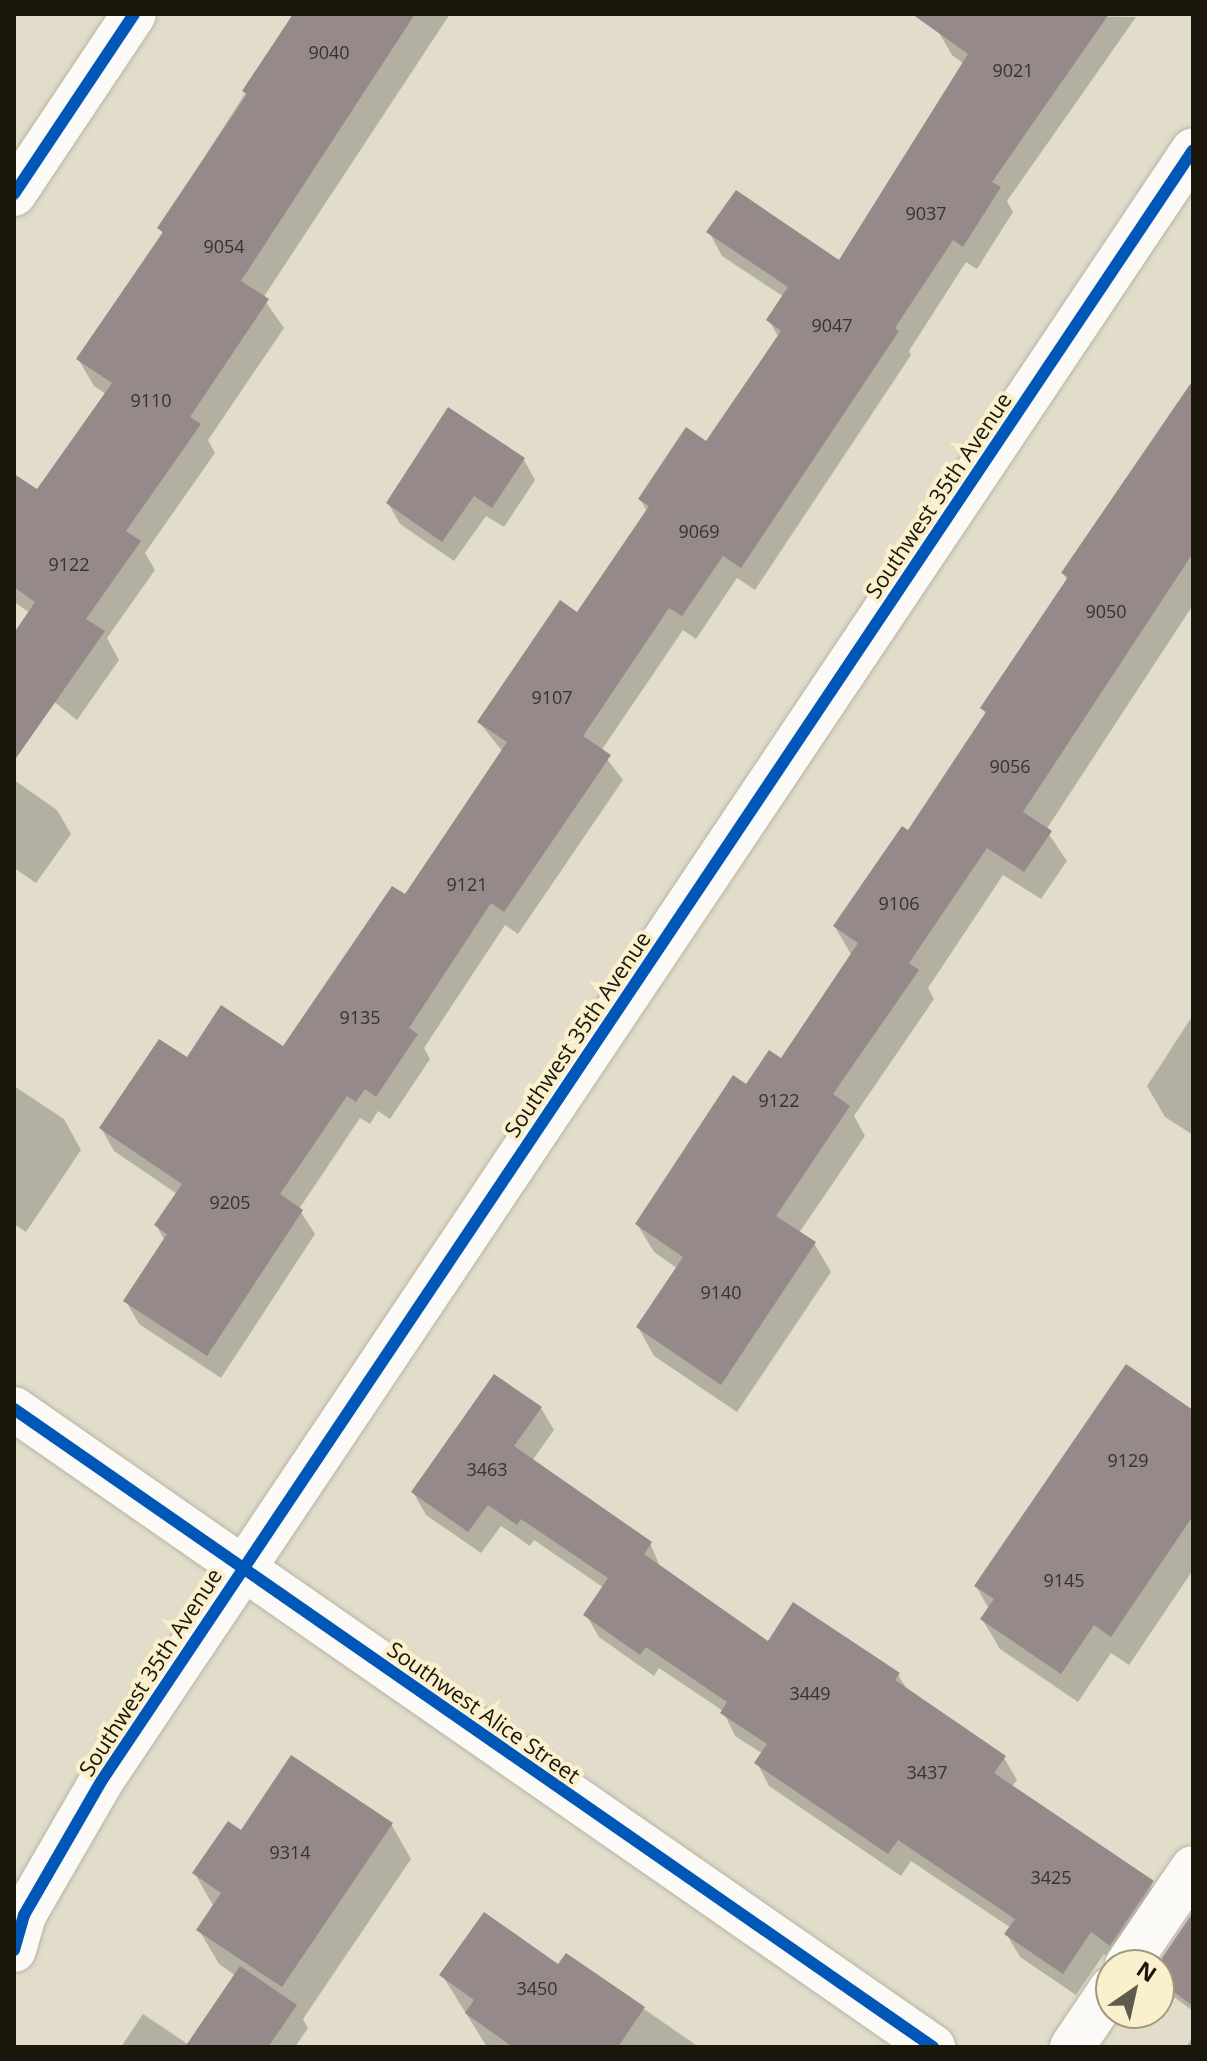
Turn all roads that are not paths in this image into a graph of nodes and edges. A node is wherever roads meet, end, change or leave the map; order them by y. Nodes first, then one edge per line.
1 (134, 14) edge
2 (1193, 150) edge
3 (14, 194) edge
4 (14, 1409) edge
5 (242, 1569) junction
6 (1193, 1868) edge
7 (1138, 1949) edge
8 (14, 1950) edge
9 (1095, 2013) edge
10 (933, 2047) edge
11 (1072, 2047) edge

1 - 3 street
2 - 5 street, Southwest 35th Avenue
4 - 5 street, Southwest Alice Street
5 - 8 street, Southwest 35th Avenue
5 - 10 street, Southwest Alice Street
6 - 7 street
9 - 11 street

